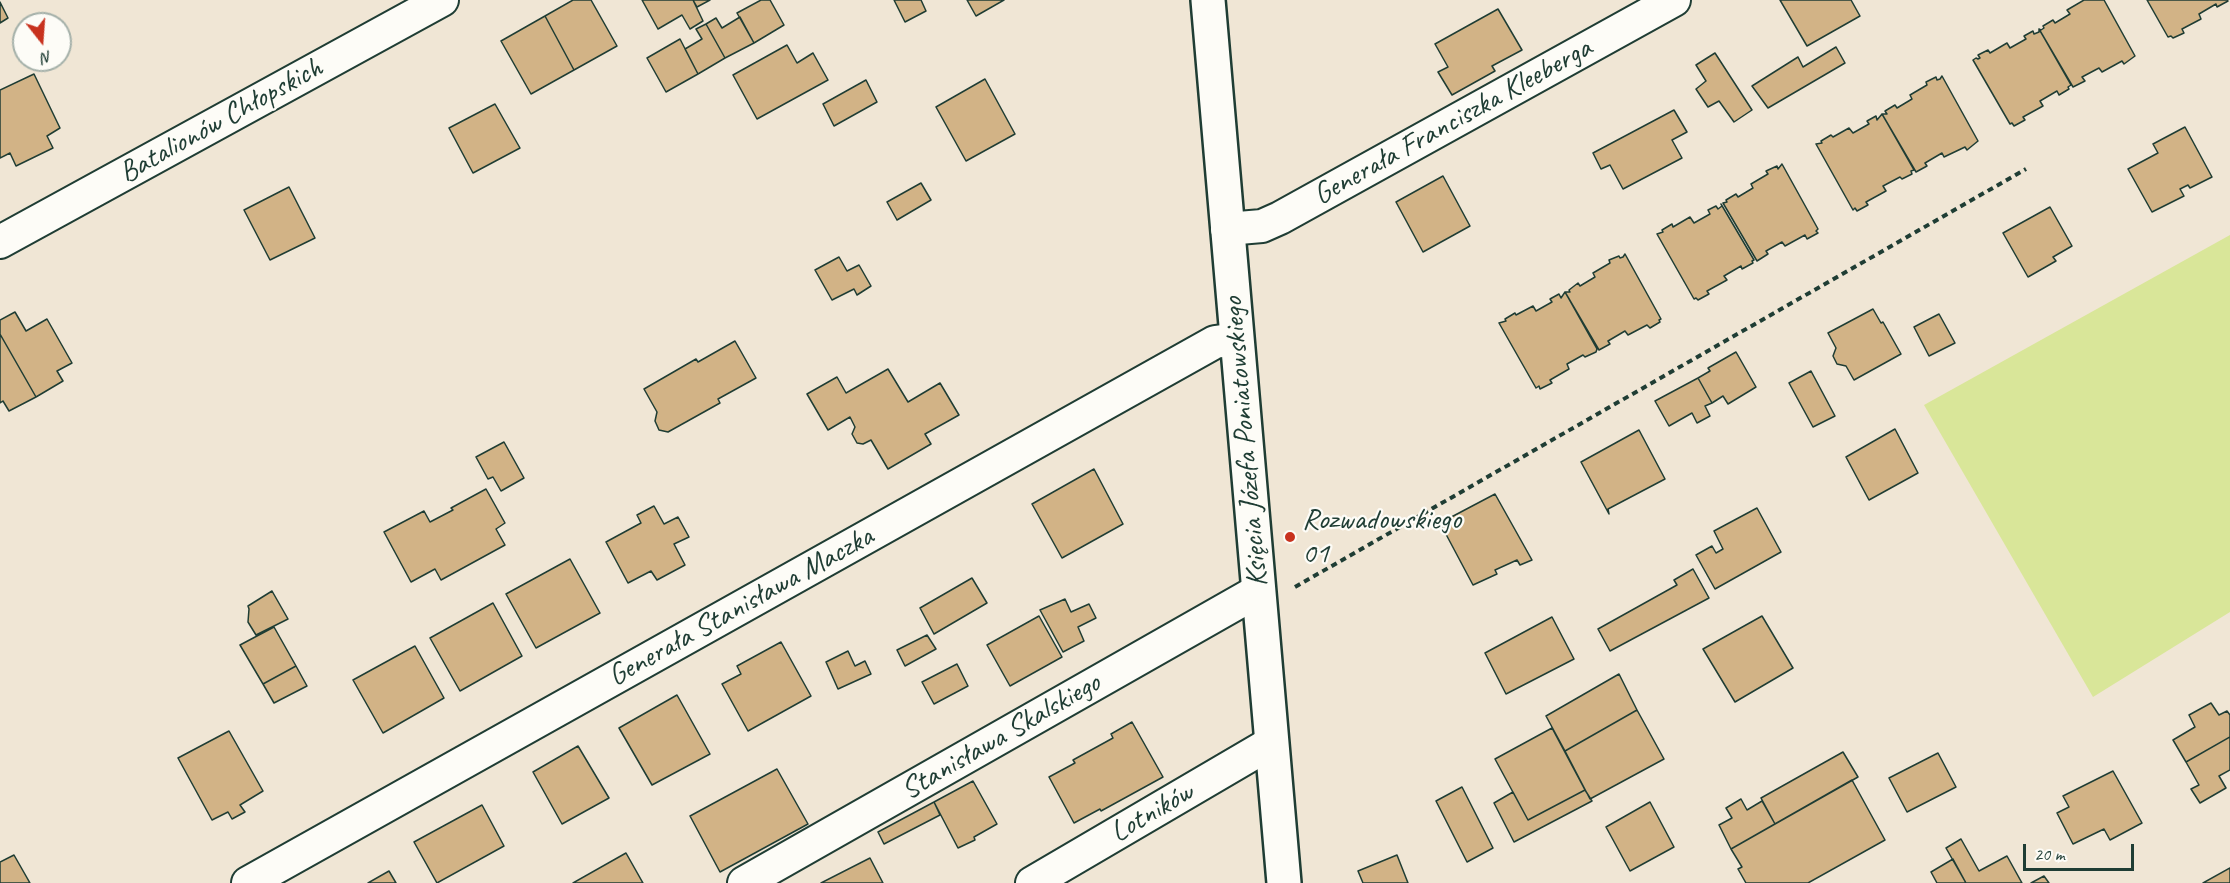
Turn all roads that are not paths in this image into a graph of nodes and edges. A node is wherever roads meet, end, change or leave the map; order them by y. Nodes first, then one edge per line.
1 (442, 0) edge
2 (1208, 0) edge
3 (1674, 0) edge
4 (1227, 229) junction
5 (0, 242) edge
6 (1237, 339) junction
7 (1259, 598) junction
8 (1271, 742) junction
9 (248, 883) edge
10 (744, 883) edge
11 (1032, 883) edge
12 (1284, 883) edge

1 - 5 street, Batalionów Chłopskich
2 - 4 street, Księcia Józefa Poniatowskiego
3 - 4 street, Generała Franciszka Kleeberga
4 - 6 street, Księcia Józefa Poniatowskiego
6 - 7 street, Księcia Józefa Poniatowskiego
6 - 9 street, Generała Stanisława Maczka
7 - 8 street, Księcia Józefa Poniatowskiego
7 - 10 street, Stanisława Skalskiego
8 - 11 street, Lotników
8 - 12 street, Księcia Józefa Poniatowskiego

